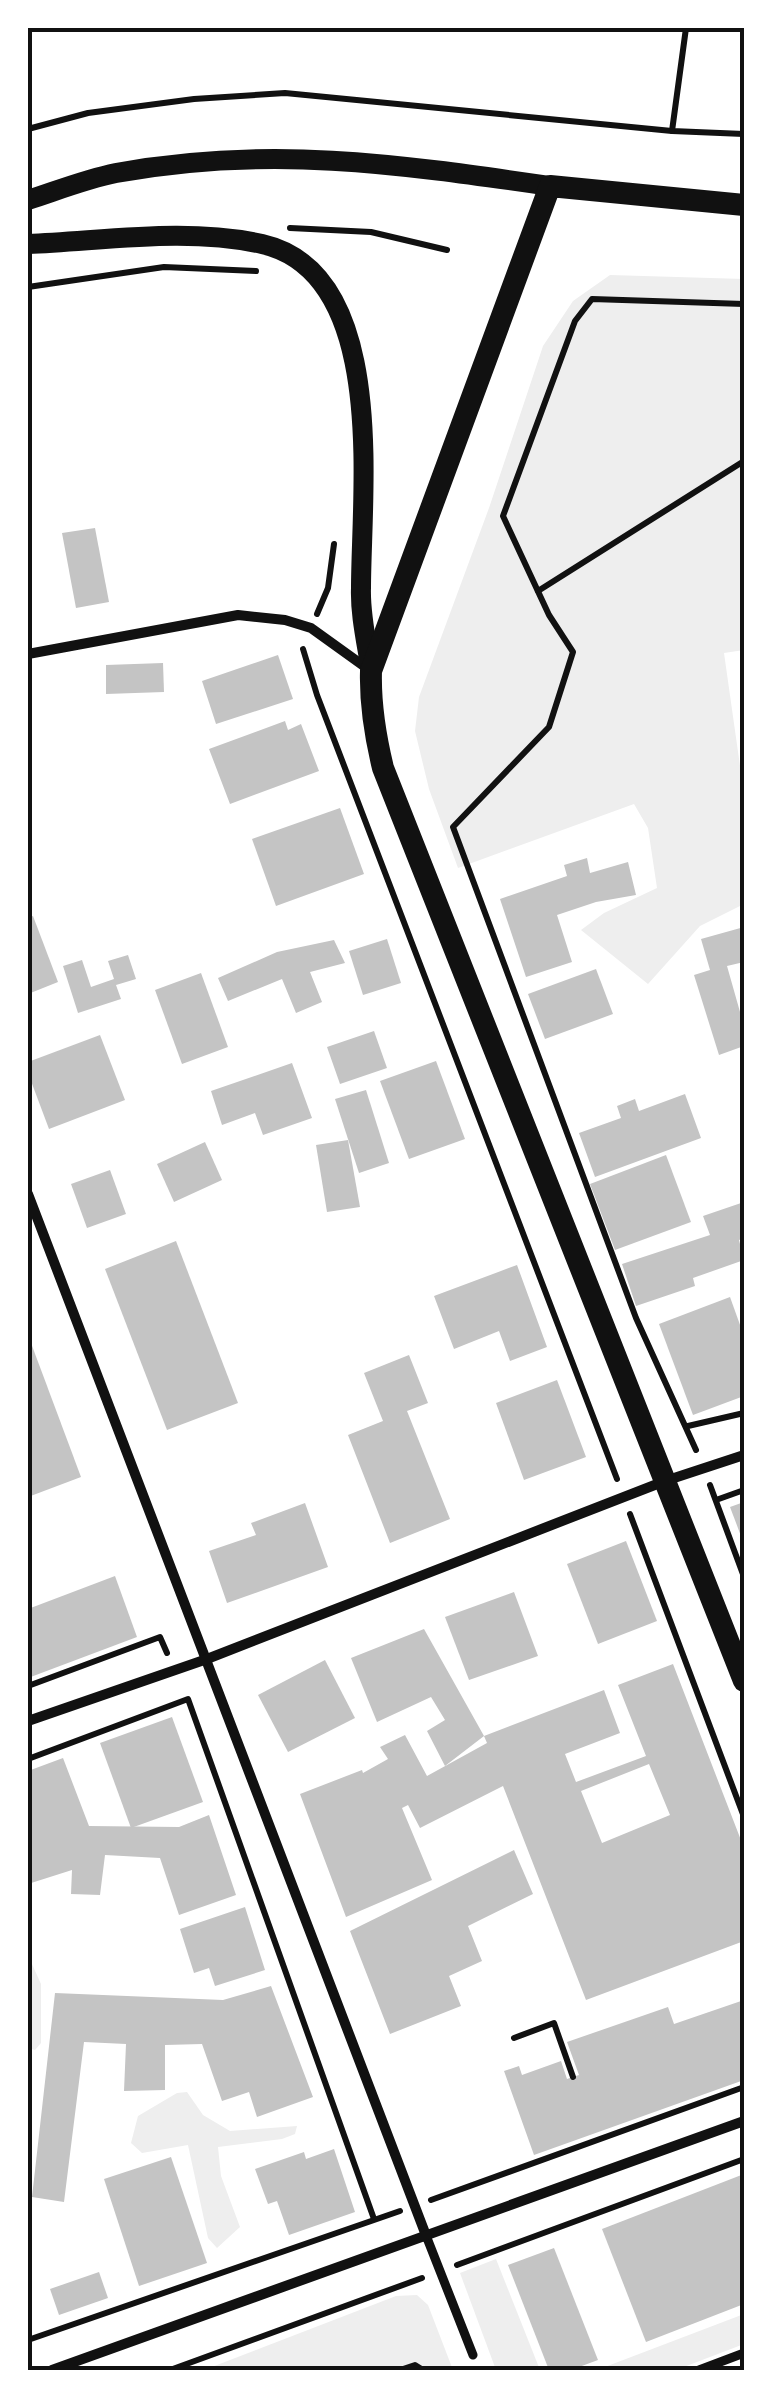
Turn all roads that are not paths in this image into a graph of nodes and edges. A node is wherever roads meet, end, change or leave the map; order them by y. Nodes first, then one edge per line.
1 (550, 186) junction
2 (28, 200) edge
3 (744, 205) edge
4 (28, 244) edge
5 (28, 654) edge
6 (371, 671) junction
7 (28, 1194) edge
8 (744, 1455) edge
9 (665, 1481) junction
10 (206, 1659) junction
11 (744, 1681) edge
12 (28, 1721) edge
13 (744, 2121) edge
14 (427, 2238) junction
15 (744, 2353) edge
16 (473, 2356) dead end
17 (52, 2370) edge
18 (700, 2370) edge

1 - 2 main road
1 - 3 main road
1 - 6 main road
4 - 6 main road
5 - 6 street
6 - 9 main road
7 - 10 street
8 - 9 street
9 - 10 street
9 - 11 main road
10 - 12 street
10 - 14 street
13 - 14 street
14 - 16 street
14 - 17 street
15 - 18 street

